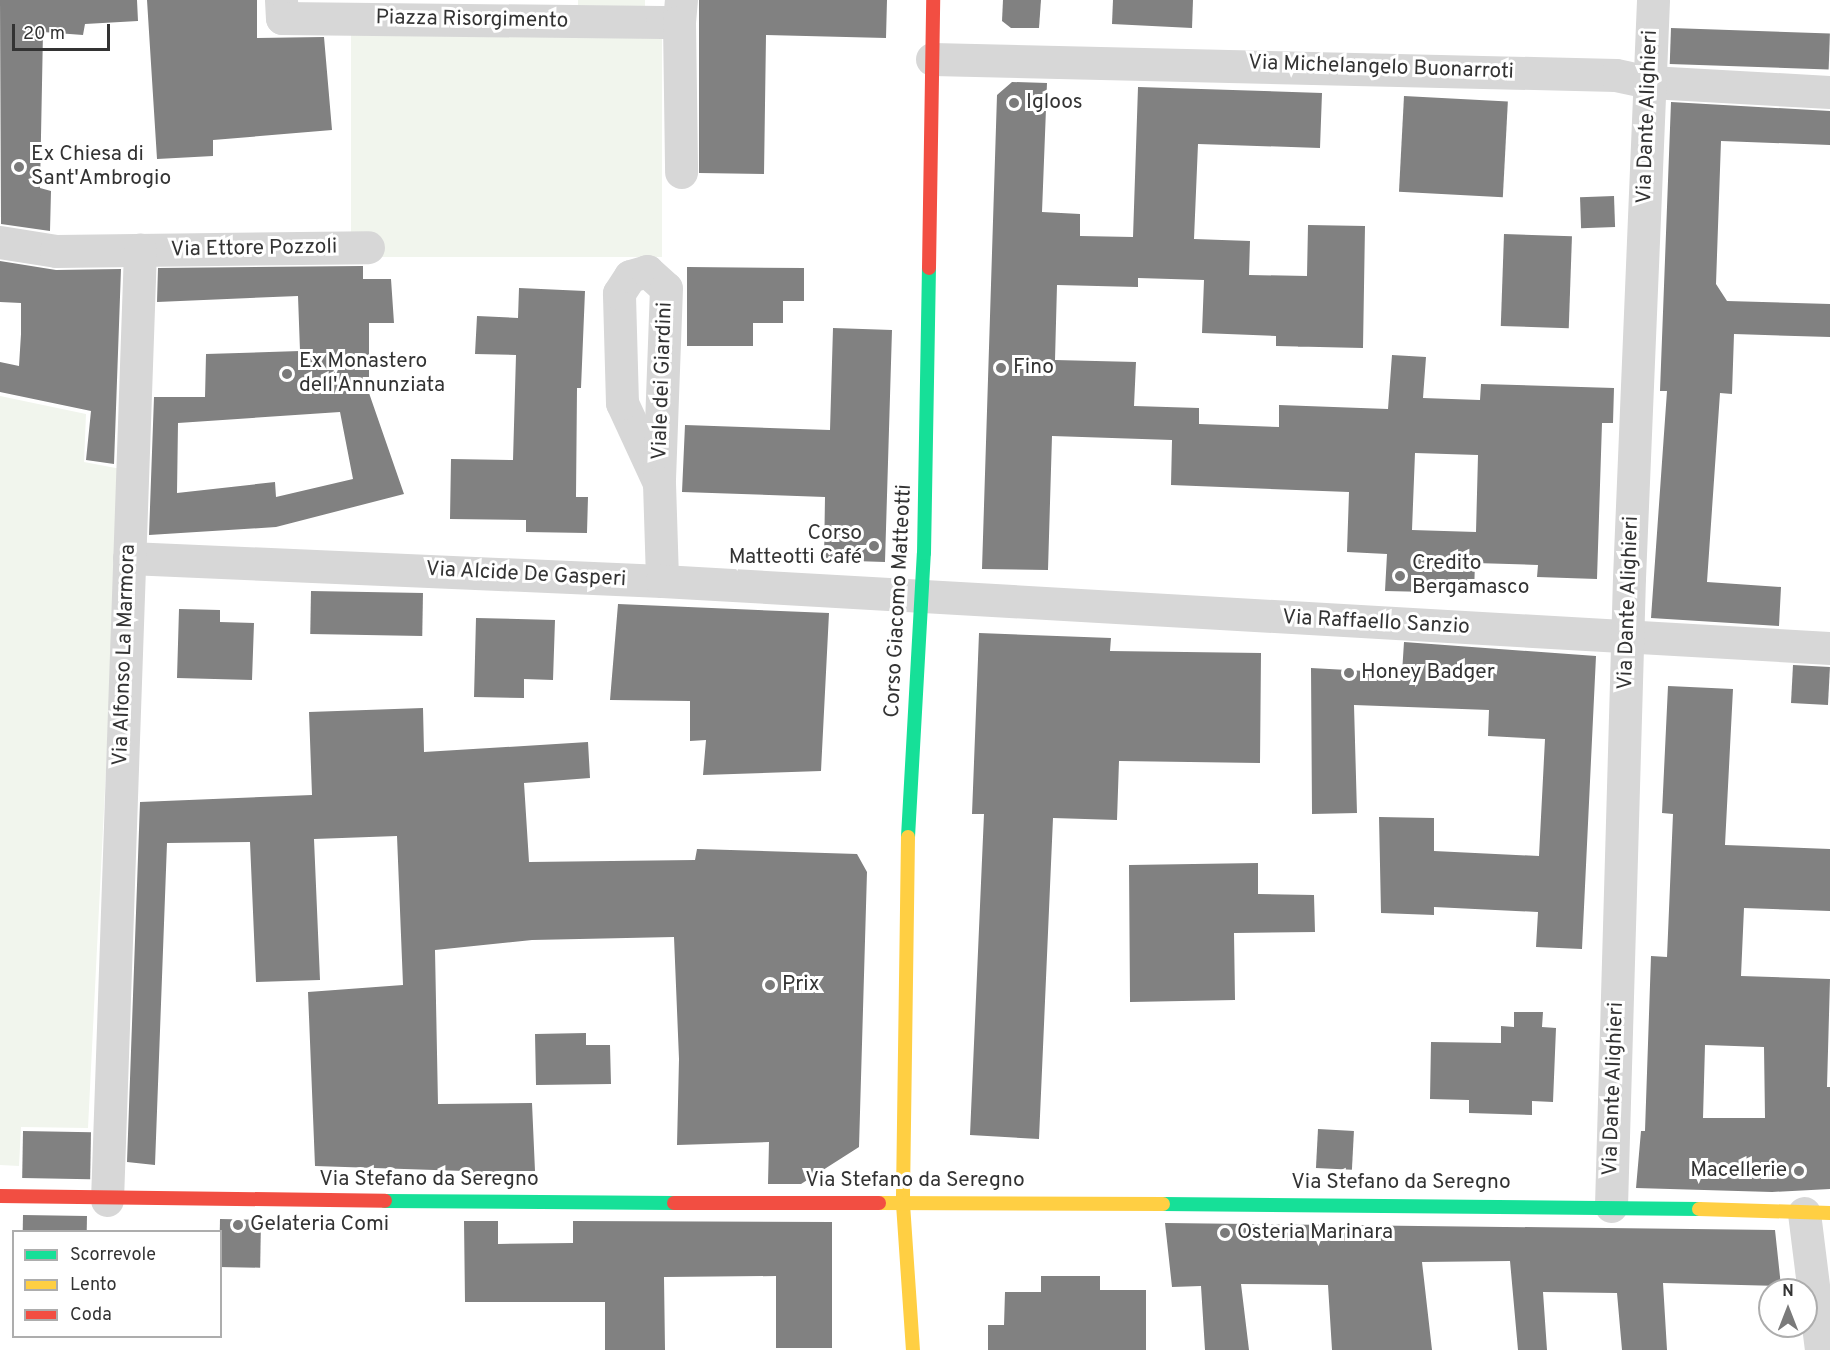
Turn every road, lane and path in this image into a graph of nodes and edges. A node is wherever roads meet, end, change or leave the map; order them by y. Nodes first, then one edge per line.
1 (281, 0) edge
2 (933, 0) edge
3 (1653, 0) edge
4 (680, 11) edge
5 (932, 59) junction
6 (1650, 82) junction
7 (1830, 92) edge
8 (681, 172) dead end
9 (0, 242) edge
10 (368, 247) dead end
11 (140, 250) junction
12 (659, 483) junction
13 (129, 558) junction
14 (662, 581) junction
15 (922, 596) junction
16 (1628, 638) junction
17 (1830, 648) edge
18 (0, 1196) edge
19 (107, 1200) junction
20 (903, 1204) junction
21 (1611, 1206) junction
22 (1817, 1213) edge
23 (913, 1350) edge
24 (1821, 1350) edge

1 - 4 street, Piazza Risorgimento
2 - 5 street, Corso Giacomo Matteotti
3 - 6 street, Via Dante Alighieri
4 - 8 street, Piazza Risorgimento
5 - 6 street, Via Michelangelo Buonarroti
5 - 15 street, Corso Giacomo Matteotti
6 - 7 street, Via Michelangelo Buonarroti
6 - 16 street, Via Dante Alighieri
9 - 11 street
10 - 11 street, Via Ettore Pozzoli
11 - 13 street, Via Alfonso La Marmora
12 - 12 street, Viale dei Giardini
12 - 14 street, Viale dei Giardini
13 - 14 street, Via Alcide De Gasperi
13 - 19 street, Via Alfonso La Marmora
14 - 15 street, Via Alcide De Gasperi
15 - 16 street, Via Raffaello Sanzio
15 - 20 street, Corso Giacomo Matteotti
16 - 17 street, Via Raffaello Sanzio
16 - 21 street, Via Dante Alighieri
18 - 19 street, Via Stefano da Seregno
19 - 20 street, Via Stefano da Seregno
20 - 21 street, Via Stefano da Seregno
20 - 23 street, Corso Giacomo Matteotti
21 - 22 street, Via Stefano da Seregno
22 - 24 street

